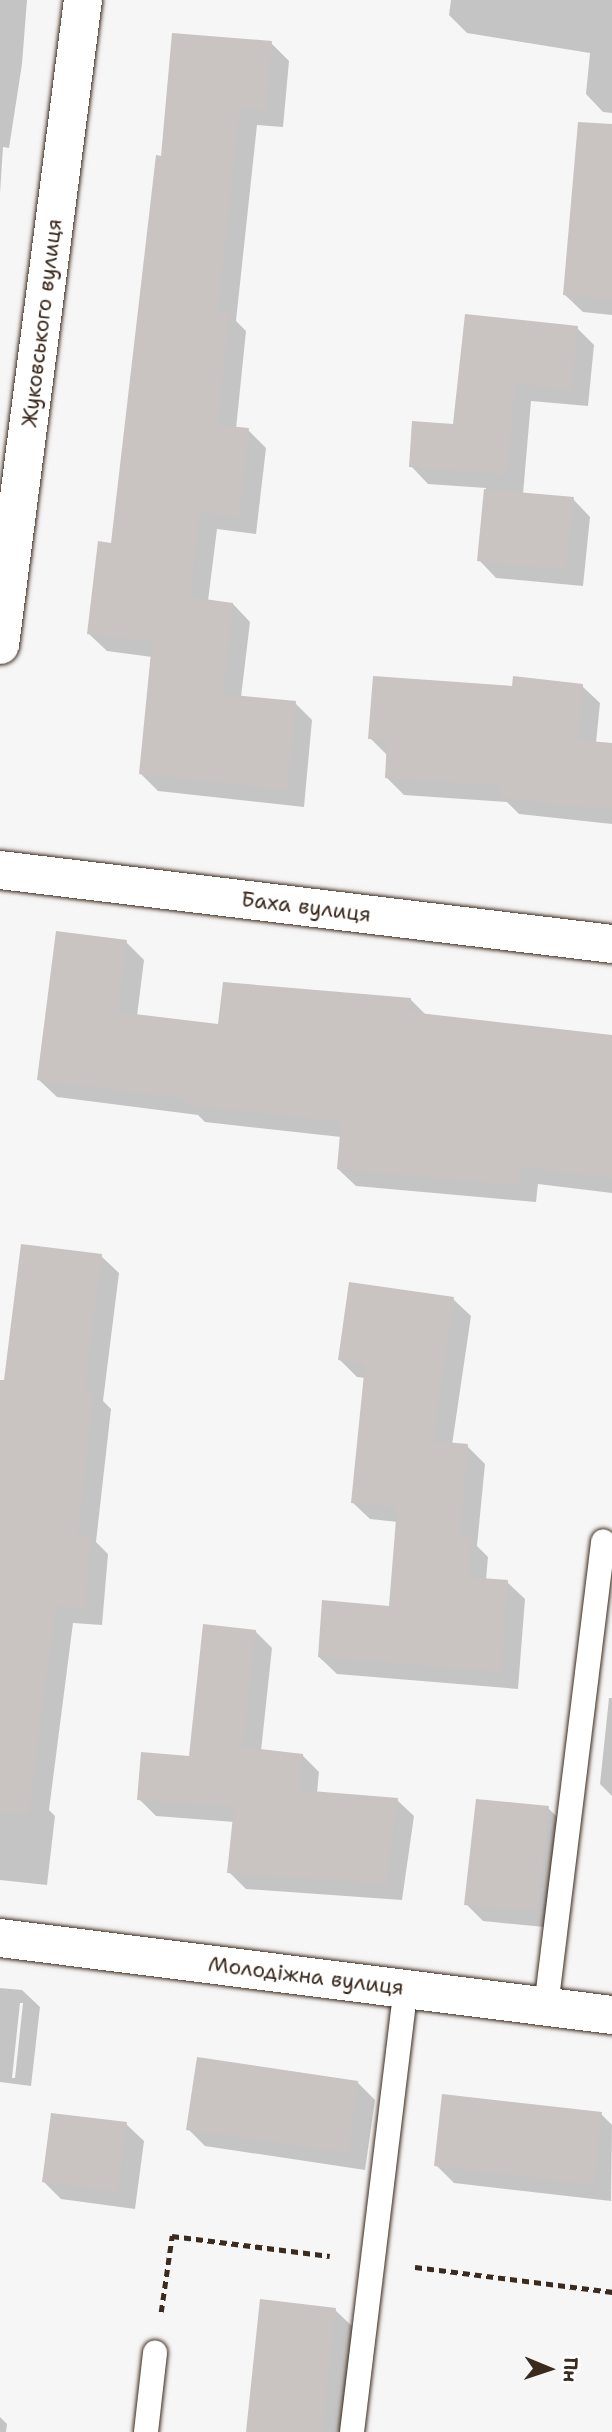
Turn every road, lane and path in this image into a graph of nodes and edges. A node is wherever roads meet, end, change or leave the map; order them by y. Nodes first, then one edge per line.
1 (83, 0) edge
2 (0, 645) edge
3 (0, 870) edge
4 (612, 944) edge
5 (603, 1541) dead end
6 (0, 1938) edge
7 (406, 1989) junction
8 (546, 2007) junction
9 (612, 2015) edge
10 (155, 2353) dead end
11 (146, 2432) edge
12 (352, 2432) edge

1 - 2 street, Жуковського вулиця
3 - 4 street, Баха вулиця
5 - 8 lane
6 - 7 street, Молодіжна вулиця
7 - 8 street, Молодіжна вулиця
7 - 12 lane
8 - 9 street, Молодіжна вулиця
10 - 11 lane

